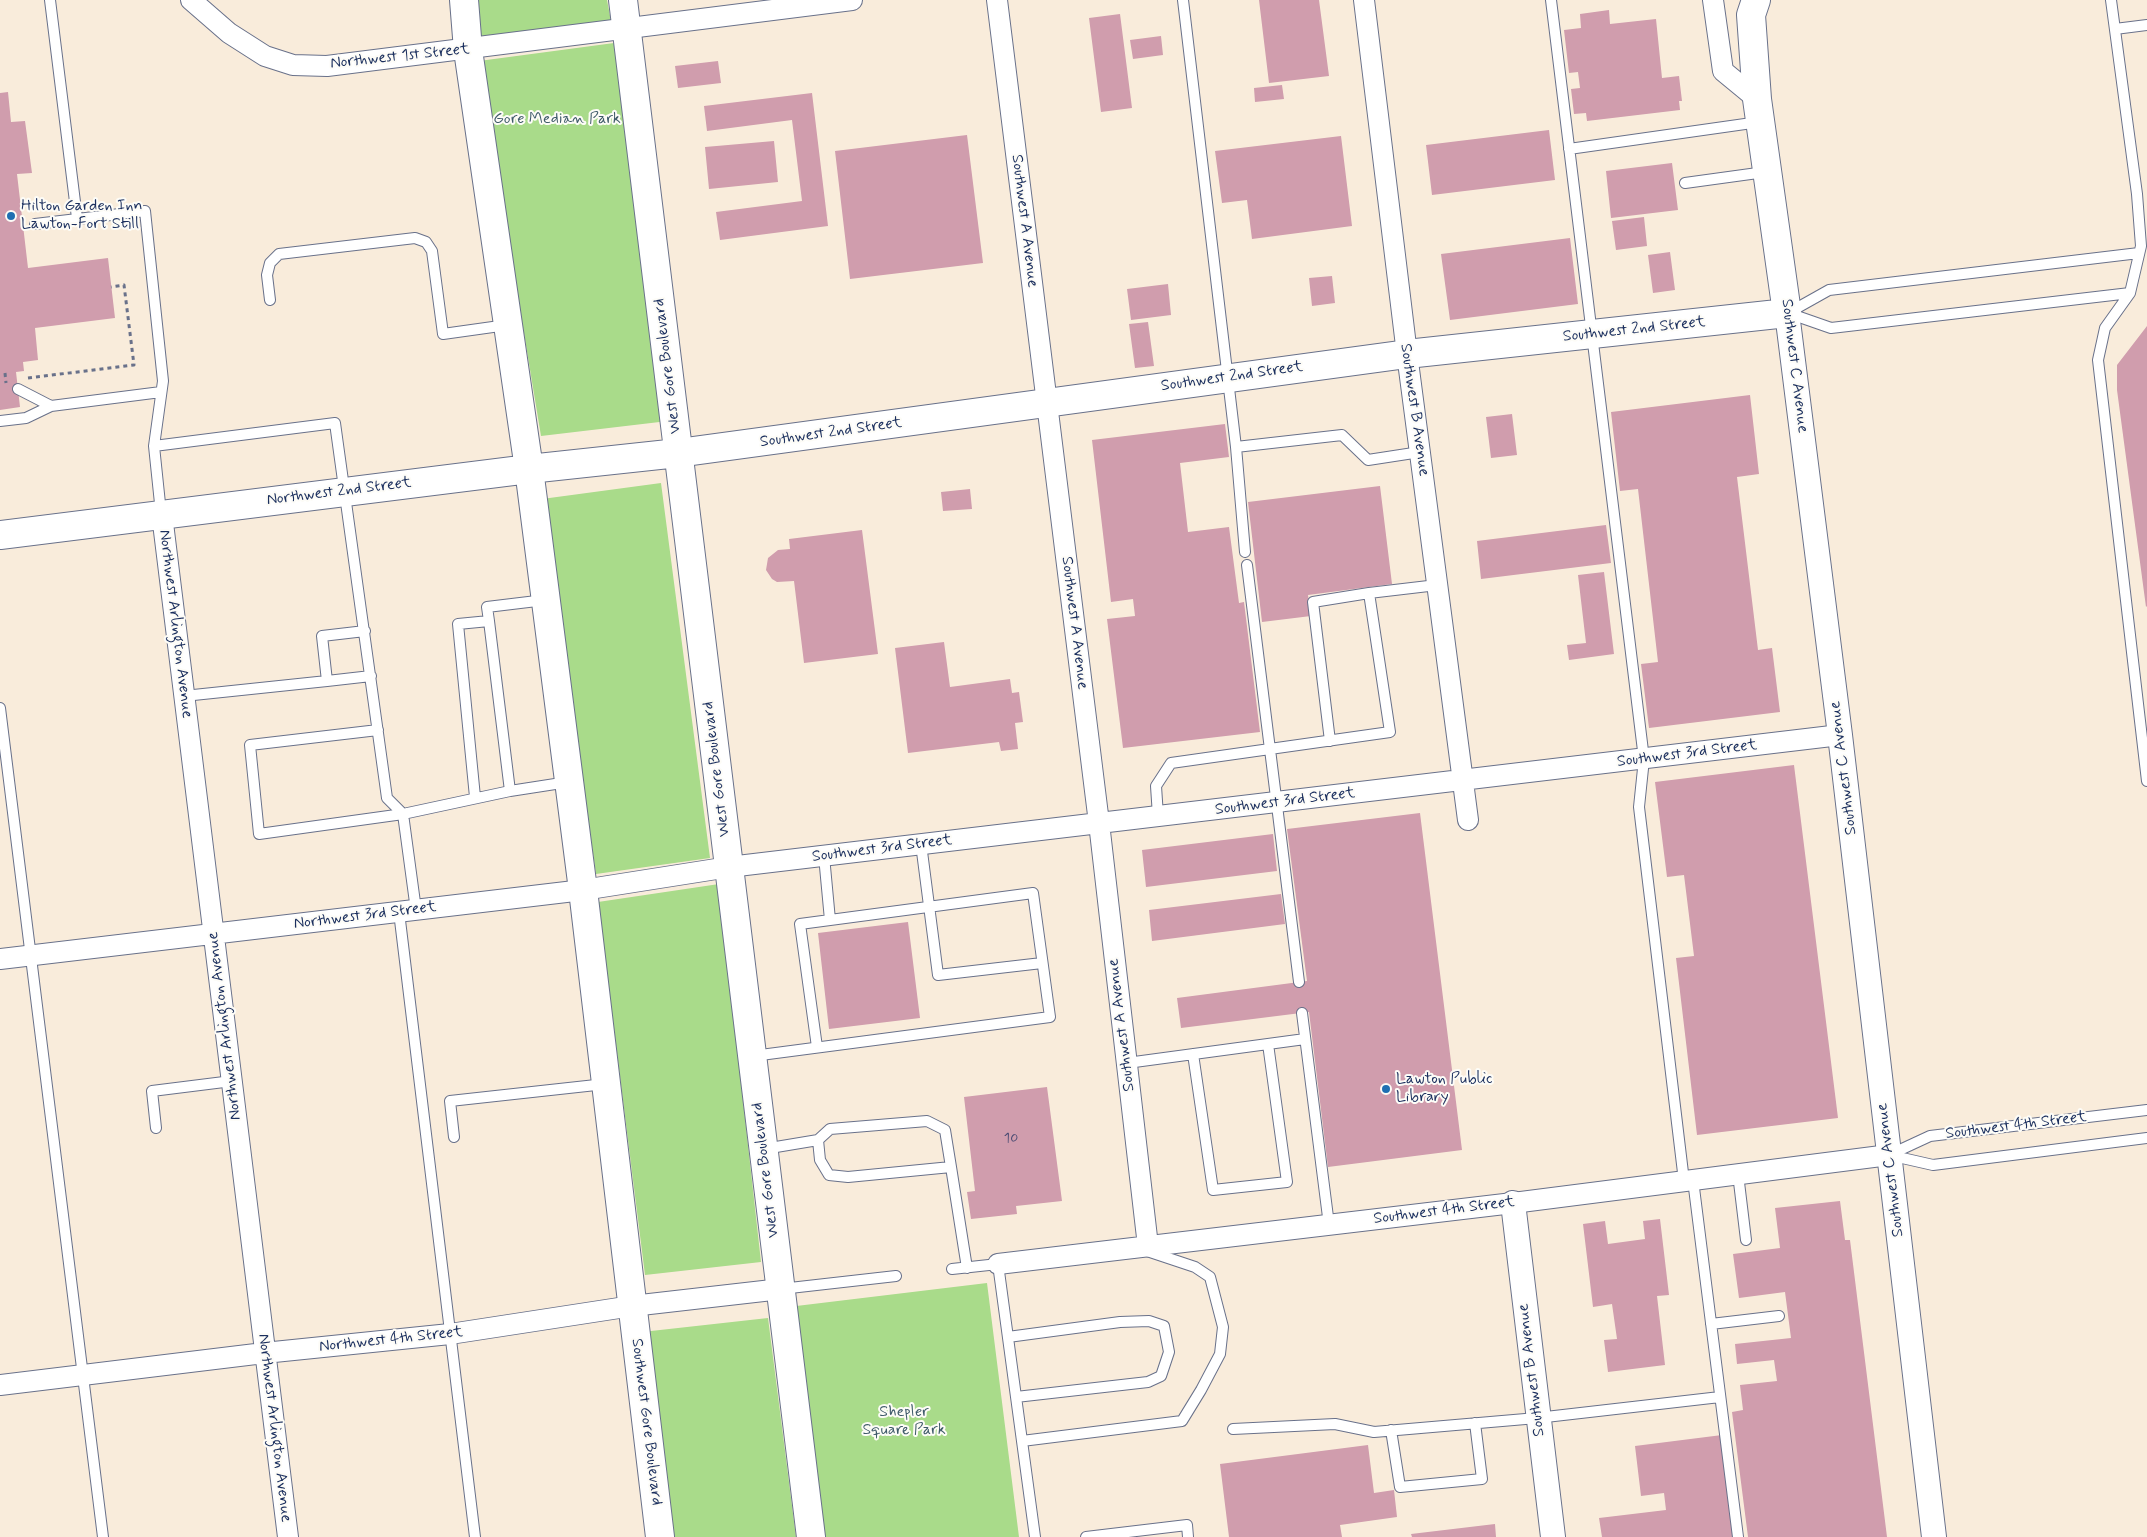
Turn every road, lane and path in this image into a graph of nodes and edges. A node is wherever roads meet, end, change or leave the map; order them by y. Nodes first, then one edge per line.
1 (50, 0) edge
2 (191, 0) edge
3 (464, 0) edge
4 (623, 0) edge
5 (852, 0) edge
6 (996, 0) edge
7 (1183, 0) edge
8 (1364, 0) edge
9 (1551, 0) edge
10 (1713, 0) edge
11 (1756, 0) edge
12 (2111, 0) edge
13 (810, 3) edge
14 (2147, 25) edge
15 (2115, 29) junction
16 (628, 30) junction
17 (468, 50) junction
18 (1758, 110) junction
19 (1569, 149) junction
20 (1768, 171) junction
21 (1685, 183) dead end
22 (78, 218) junction
23 (35, 224) dead end
24 (2139, 253) junction
25 (111, 287) dead end
26 (2130, 294) junction
27 (270, 300) dead end
28 (1787, 313) junction
29 (508, 325) junction
30 (1593, 334) junction
31 (1407, 354) junction
32 (1228, 377) junction
33 (25, 378) dead end
34 (0, 381) edge
35 (16, 384) joint
36 (161, 392) junction
37 (1047, 404) junction
38 (51, 406) junction
39 (0, 422) edge
40 (154, 446) junction
41 (1236, 447) junction
42 (1420, 452) junction
43 (678, 453) junction
44 (528, 469) junction
45 (344, 491) junction
46 (162, 515) junction
47 (0, 535) edge
48 (1245, 552) dead end
49 (1247, 565) dead end
50 (1437, 585) junction
51 (1369, 593) junction
52 (546, 600) junction
53 (489, 621) junction
54 (365, 630) junction
55 (371, 676) junction
56 (327, 681) junction
57 (184, 696) junction
58 (0, 708) edge
59 (378, 730) junction
60 (1840, 735) junction
61 (1330, 741) junction
62 (1268, 750) junction
63 (1644, 759) junction
64 (1463, 780) junction
65 (2147, 781) edge
66 (569, 782) junction
67 (510, 790) junction
68 (475, 797) junction
69 (1276, 803) junction
70 (403, 814) junction
71 (1158, 816) junction
72 (1468, 820) dead end
73 (1099, 823) junction
74 (921, 844) junction
75 (824, 856) junction
76 (729, 867) junction
77 (583, 890) junction
78 (930, 906) junction
79 (408, 911) junction
80 (830, 920) junction
81 (214, 934) junction
82 (31, 955) junction
83 (0, 959) edge
84 (1042, 963) junction
85 (1299, 982) dead end
86 (1302, 1013) dead end
87 (1306, 1039) junction
88 (1268, 1044) junction
89 (817, 1048) junction
90 (1193, 1054) junction
91 (752, 1056) junction
92 (1127, 1063) junction
93 (232, 1081) junction
94 (606, 1084) junction
95 (2147, 1110) edge
96 (156, 1128) dead end
97 (454, 1137) dead end
98 (2147, 1138) edge
99 (818, 1140) junction
100 (763, 1149) junction
101 (1890, 1155) junction
102 (951, 1167) junction
103 (1738, 1174) junction
104 (1689, 1180) junction
105 (1512, 1203) junction
106 (1329, 1225) junction
107 (1746, 1240) dead end
108 (1142, 1247) junction
109 (998, 1264) junction
110 (967, 1268) junction
111 (952, 1269) dead end
112 (896, 1276) dead end
113 (781, 1289) junction
114 (632, 1306) junction
115 (1779, 1316) dead end
116 (1711, 1324) junction
117 (450, 1334) junction
118 (1008, 1337) junction
119 (264, 1353) junction
120 (82, 1374) junction
121 (0, 1385) edge
122 (1016, 1397) junction
123 (1720, 1397) junction
124 (1537, 1418) junction
125 (1475, 1423) junction
126 (1233, 1429) dead end
127 (1391, 1430) junction
128 (1022, 1441) junction
129 (103, 1537) edge
130 (288, 1537) edge
131 (475, 1537) edge
132 (660, 1537) edge
133 (811, 1537) edge
134 (1035, 1537) edge
135 (1086, 1537) edge
136 (1188, 1537) edge
137 (1553, 1537) edge
138 (1738, 1537) edge
139 (1934, 1537) edge

1 - 22 lane
2 - 17 street, Northwest 1st Street
3 - 17 main road
4 - 16 main road, West Gore Boulevard
5 - 13 street, Northwest 1st Street
6 - 37 street, Southwest A Avenue
7 - 32 lane
8 - 31 street, Southwest B Avenue
9 - 19 lane
10 - 18 street
11 - 18 main road, Southwest C Avenue
12 - 15 lane
13 - 16 street, Northwest 1st Street
14 - 15 lane
15 - 24 lane
16 - 17 street, Northwest 1st Street
16 - 43 main road, West Gore Boulevard
17 - 29 main road
18 - 19 lane
18 - 20 main road, Southwest C Avenue
19 - 30 lane
20 - 21 lane
20 - 28 main road, Southwest C Avenue
22 - 23 lane
22 - 36 lane
24 - 26 lane
24 - 28 lane
25 - 33 path
26 - 28 lane
26 - 65 lane
27 - 29 lane
28 - 30 main road, Southwest 2nd Street
28 - 60 street, Southwest C Avenue
29 - 44 main road
30 - 31 main road, Southwest 2nd Street
30 - 63 lane
31 - 32 main road, Southwest 2nd Street
31 - 42 street, Southwest B Avenue
32 - 37 main road, Southwest 2nd Street
32 - 41 lane
34 - 35 path
35 - 38 lane
36 - 38 lane
36 - 40 lane
37 - 43 main road, Southwest 2nd Street
37 - 73 street, Southwest A Avenue
38 - 39 lane
40 - 45 lane
40 - 46 lane
41 - 42 lane
41 - 48 lane
42 - 50 street, Southwest B Avenue
43 - 44 main road, Northwest 2nd Street
43 - 76 main road, West Gore Boulevard
44 - 45 main road, Northwest 2nd Street
44 - 52 main road
45 - 46 main road, Northwest 2nd Street
45 - 54 lane
46 - 47 main road, Northwest 2nd Street
46 - 57 street, Northwest Arlington Avenue
49 - 62 lane
50 - 51 lane
50 - 64 street, Southwest B Avenue
51 - 61 lane
51 - 61 lane
52 - 53 lane
52 - 66 main road
53 - 67 lane
53 - 68 lane
54 - 55 lane
54 - 56 lane
55 - 56 lane
55 - 59 lane
56 - 57 lane
57 - 81 street, Northwest Arlington Avenue
58 - 82 lane
59 - 70 lane
59 - 70 lane
60 - 63 street, Southwest 3rd Street
60 - 101 street, Southwest C Avenue
61 - 62 lane
62 - 69 lane
62 - 71 lane
63 - 64 street, Southwest 3rd Street
63 - 104 lane
64 - 69 street, Southwest 3rd Street
64 - 72 street, Southwest B Avenue
66 - 67 lane
66 - 77 main road
67 - 68 lane
68 - 70 lane
69 - 71 street, Southwest 3rd Street
69 - 85 lane
70 - 79 lane
71 - 73 street, Southwest 3rd Street
73 - 74 street, Southwest 3rd Street
73 - 92 street, Southwest A Avenue
74 - 75 street, Southwest 3rd Street
74 - 78 lane
75 - 76 street, Southwest 3rd Street
75 - 80 lane
76 - 77 street, Northwest 3rd Street
76 - 91 main road, West Gore Boulevard
77 - 79 street, Northwest 3rd Street
77 - 94 main road
78 - 80 lane
78 - 84 lane
78 - 84 lane
79 - 81 street, Northwest 3rd Street
79 - 117 lane
80 - 89 lane
81 - 82 street, Northwest 3rd Street
81 - 93 street, Northwest Arlington Avenue
82 - 83 street, Northwest 3rd Street
82 - 120 lane
84 - 89 lane
86 - 87 lane
87 - 88 lane
87 - 106 lane
88 - 90 lane
88 - 90 lane
89 - 91 lane
90 - 92 lane
91 - 100 main road, West Gore Boulevard
92 - 108 street, Southwest A Avenue
93 - 96 lane
93 - 119 street, Northwest Arlington Avenue
94 - 97 lane
94 - 114 main road
95 - 101 lane, Southwest 4th Street
98 - 101 lane, Southwest 4th Street
99 - 100 lane
99 - 102 lane
99 - 102 lane
100 - 113 main road, West Gore Boulevard
101 - 103 street, Southwest 4th Street
101 - 139 street, Southwest C Avenue
102 - 110 lane
103 - 104 street, Southwest 4th Street
103 - 107 lane
104 - 105 street, Southwest 4th Street
104 - 116 lane
105 - 106 street, Southwest 4th Street
105 - 124 street, Southwest B Avenue
106 - 108 street, Southwest 4th Street
108 - 109 street, Southwest 4th Street
108 - 128 lane
109 - 110 lane
109 - 118 lane
110 - 111 lane
112 - 113 lane
113 - 114 street, Northwest 4th Street
113 - 133 main road, West Gore Boulevard
114 - 117 street, Northwest 4th Street
114 - 132 main road, Southwest Gore Boulevard
115 - 116 lane
116 - 123 lane
117 - 119 street, Northwest 4th Street
117 - 131 lane
118 - 122 lane
118 - 122 lane
119 - 120 street, Northwest 4th Street
119 - 130 street, Northwest Arlington Avenue
120 - 121 street, Northwest 4th Street
120 - 129 lane
122 - 128 lane
123 - 124 lane
123 - 138 lane
124 - 125 lane
124 - 137 street, Southwest B Avenue
125 - 127 lane
125 - 127 lane
126 - 127 lane
128 - 134 lane
135 - 136 lane

